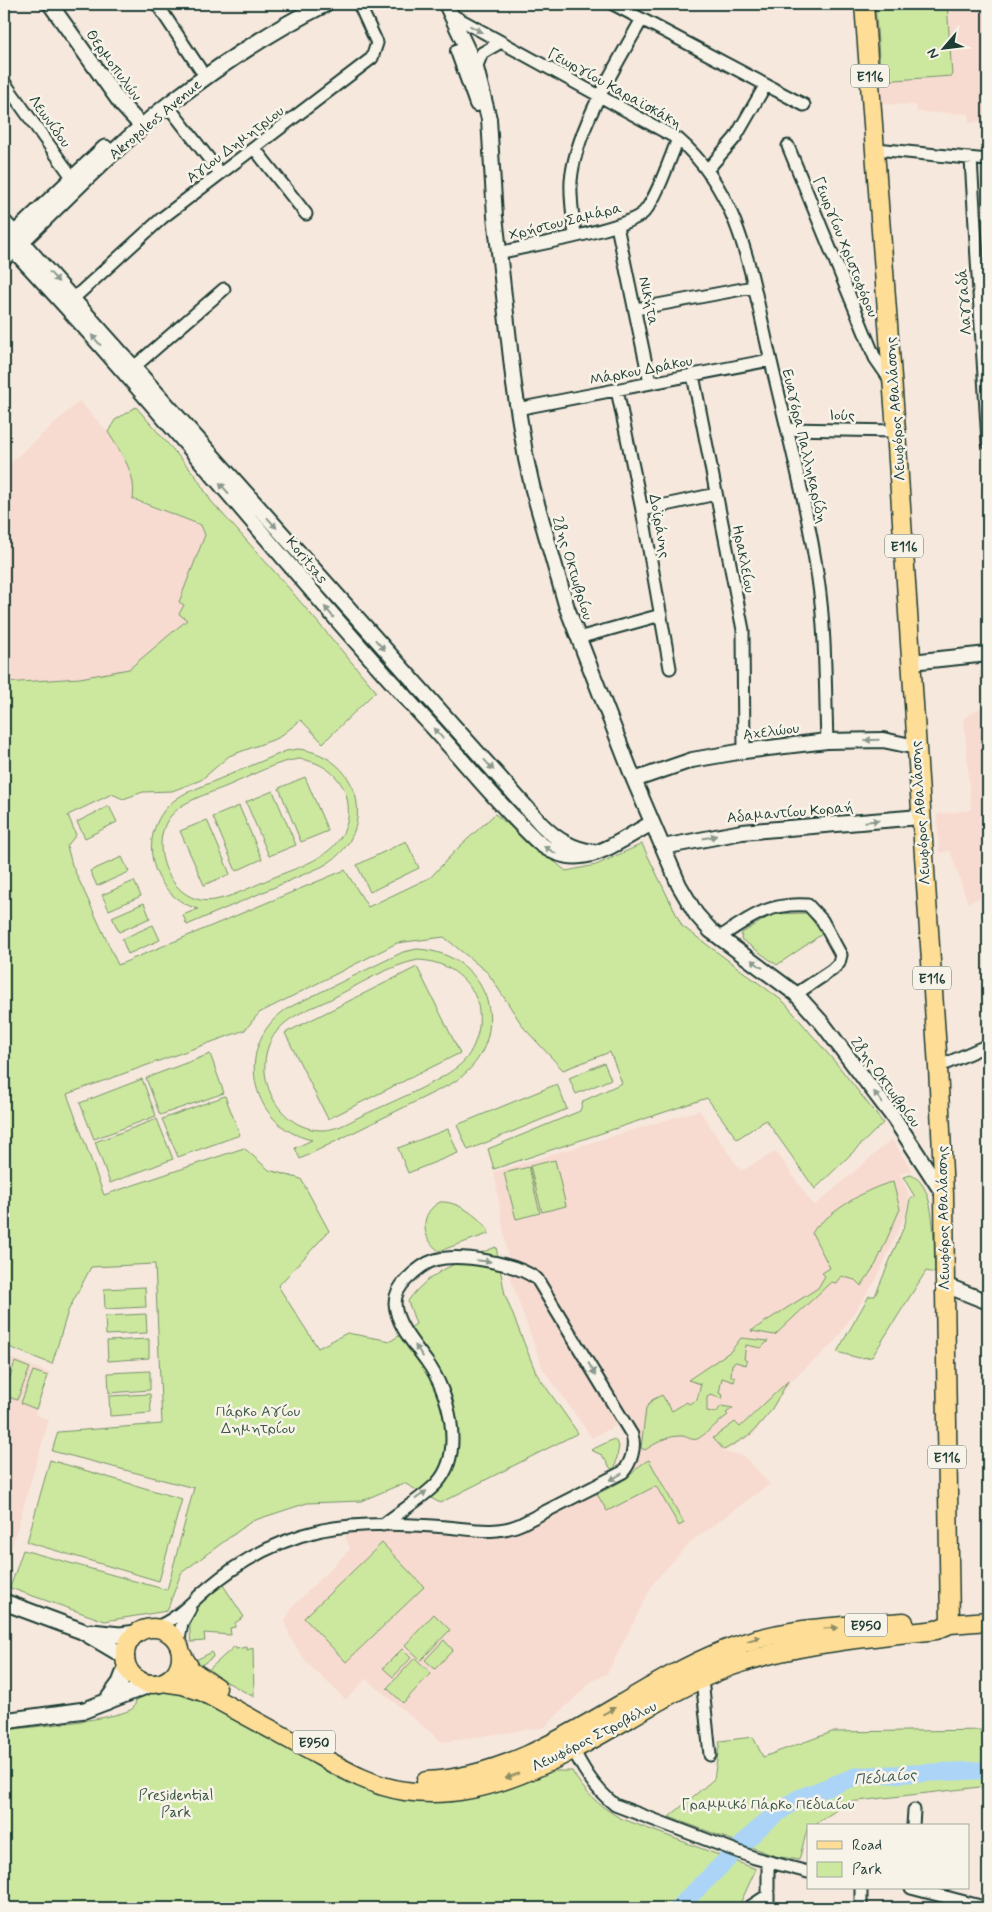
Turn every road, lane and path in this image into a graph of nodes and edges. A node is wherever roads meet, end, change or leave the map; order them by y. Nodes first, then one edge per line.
1 (50, 4) edge
2 (159, 4) edge
3 (307, 4) edge
4 (325, 4) edge
5 (359, 4) edge
6 (442, 4) edge
7 (613, 4) edge
8 (864, 4) edge
9 (449, 10) edge
10 (642, 19) junction
11 (501, 42) junction
12 (476, 68) junction
13 (200, 69) junction
14 (4, 82) edge
15 (765, 86) junction
16 (601, 96) junction
17 (168, 106) junction
18 (804, 106) dead end
19 (136, 120) junction
20 (678, 139) junction
21 (788, 146) dead end
22 (254, 148) junction
23 (876, 149) junction
24 (971, 159) junction
25 (988, 160) edge
26 (708, 169) junction
27 (220, 173) junction
28 (72, 177) junction
29 (492, 177) junction
30 (306, 214) dead end
31 (4, 222) edge
32 (617, 226) junction
33 (575, 235) junction
34 (9, 244) edge
35 (499, 252) junction
36 (753, 287) junction
37 (224, 289) dead end
38 (74, 298) junction
39 (636, 309) junction
40 (985, 324) edge
41 (770, 360) junction
42 (134, 367) junction
43 (693, 375) junction
44 (650, 383) junction
45 (893, 384) junction
46 (617, 390) junction
47 (517, 409) junction
48 (788, 429) junction
49 (896, 431) junction
50 (988, 443) edge
51 (716, 494) junction
52 (642, 510) junction
53 (661, 615) junction
54 (578, 638) junction
55 (988, 654) edge
56 (911, 662) junction
57 (670, 668) dead end
58 (827, 741) junction
59 (916, 748) junction
60 (744, 751) junction
61 (634, 780) junction
62 (920, 817) junction
63 (652, 823) junction
64 (663, 847) junction
65 (596, 853) junction
66 (720, 937) junction
67 (796, 994) junction
68 (988, 1045) edge
69 (938, 1067) junction
70 (944, 1195) junction
71 (945, 1288) junction
72 (988, 1302) edge
73 (383, 1525) junction
74 (198, 1597) junction
75 (4, 1602) edge
76 (988, 1621) edge
77 (950, 1624) junction
78 (154, 1628) junction
79 (82, 1631) junction
80 (782, 1631) junction
81 (137, 1633) junction
82 (180, 1648) junction
83 (784, 1651) junction
84 (126, 1661) junction
85 (702, 1679) junction
86 (158, 1683) junction
87 (106, 1702) junction
88 (4, 1721) edge
89 (570, 1742) junction
90 (710, 1755) dead end
91 (914, 1810) dead end
92 (913, 1824) edge
93 (768, 1863) junction
94 (807, 1872) edge
95 (861, 1890) edge
96 (918, 1890) edge
97 (768, 1895) junction
98 (970, 1906) edge
99 (748, 1908) edge
100 (768, 1908) edge
101 (861, 1908) edge
102 (988, 1908) edge

1 - 19 street, Θερμοπυλών
2 - 13 street
3 - 13 main road, Akropoleos Avenue
4 - 17 main road, Akropoleos Avenue
5 - 22 street, Αγιου Δημητριου
6 - 29 street, 28ης Οκτωβρίου
7 - 10 street
8 - 23 main road, Λεωφόρος Αθαλάσσης / E116
9 -> 11 street, Γεωργίου Καραϊσκάκη
9 - 12 street, 28ης Οκτωβρίου
10 - 15 street
10 - 16 street
11 - 12 street
11 - 16 street, Γεωργίου Καραϊσκάκη
12 - 29 street, 28ης Οκτωβρίου
13 - 19 main road, Akropoleos Avenue
14 - 28 street, Λεωνίδου
15 - 18 street
15 - 26 street
16 - 20 street, Γεωργίου Καραϊσκάκη
16 - 33 street
17 - 27 street
17 - 34 main road, Akropoleos Avenue
19 - 28 main road, Akropoleos Avenue
20 - 26 street, Γεωργίου Καραϊσκάκη
20 - 32 street, Χρήστου Σαμάρα
21 - 45 street, Γεωργίου Χριστοφόρου
22 - 27 street, Αγιου Δημητριου
22 - 30 street
23 - 24 street
23 - 45 main road, Λεωφόρος Αθαλάσσης / E116
24 - 25 street
24 - 40 street, Λαγγαδά
26 - 36 street, Ευαγόρα Παλληκαρίδη
27 - 38 street, Αγιου Δημητριου
28 - 34 main road, Akropoleos Avenue
29 - 35 street, 28ης Οκτωβρίου
31 - 34 street
32 - 33 street, Χρήστου Σαμάρα
32 - 39 street, Νικήτα
33 - 35 street, Χρήστου Σαμάρα
34 -> 38 street, Koritsas
65 -> 34 street, Koritsas
35 - 47 street, 28ης Οκτωβρίου
36 - 39 street
36 - 41 street, Ευαγόρα Παλληκαρίδη
37 - 42 street
38 - 42 street, Koritsas
39 - 44 street, Νικήτα
40 - 50 street, Λαγγαδά
41 - 43 street, Μάρκου Δράκου
41 - 48 street, Ευαγόρα Παλληκαρίδη
42 -> 65 street, Koritsas
43 - 44 street, Μάρκου Δράκου
43 - 51 street, Ηρακλείου
44 - 46 street, Μάρκου Δράκου
45 - 49 main road, Λεωφόρος Αθαλάσσης / E116
46 - 47 street, Μάρκου Δράκου
46 - 52 street, Δοϊράνης
47 - 54 street, 28ης Οκτωβρίου
48 - 49 street, Ιούς
48 - 58 street, Ευαγόρα Παλληκαρίδη
49 - 56 main road, Λεωφόρος Αθαλάσσης / E116
51 - 52 street
51 - 60 street, Ηρακλείου
52 - 53 street, Δοϊράνης
53 - 54 street
53 - 57 street, Δοϊράνης
54 - 61 street, 28ης Οκτωβρίου
55 - 56 street
56 - 59 main road, Λεωφόρος Αθαλάσσης / E116
59 -> 58 street, Αχελώου
58 - 60 street, Αχελώου
59 - 62 main road, Λεωφόρος Αθαλάσσης / E116
60 - 61 street, Αχελώου
61 - 63 street, 28ης Οκτωβρίου
64 -> 62 street, Αδαμαντίου Κοραή
62 - 69 main road, Λεωφόρος Αθαλάσσης / E116
63 - 64 street, 28ης Οκτωβρίου
63 - 65 street, Koritsas
64 - 66 street, 28ης Οκτωβρίου
67 -> 66 street, 28ης Οκτωβρίου
66 - 67 street
70 -> 67 street, 28ης Οκτωβρίου
68 - 69 street
69 - 70 main road, Λεωφόρος Αθαλάσσης / E116
70 - 71 main road, Λεωφόρος Αθαλάσσης / E116
71 - 72 street
71 - 77 main road, Λεωφόρος Αθαλάσσης / E116
73 -> 73 street
73 - 74 street
74 - 78 street
74 - 82 street
75 - 79 main road
76 - 77 main road, Λεωφόρος Στροβόλου
80 -> 77 main road, Λεωφόρος Στροβόλου / E950
77 - 83 main road, Λεωφόρος Στροβόλου / E950
78 - 81 main road
78 - 82 main road
79 - 81 main road
79 - 84 main road
80 - 83 main road
89 -> 80 main road, Λεωφόρος Στροβόλου / E950
81 - 84 main road
82 - 86 main road
82 - 89 main road, Λεωφόρος Στροβόλου / E950
83 - 85 main road, Λεωφόρος Στροβόλου / E950
84 - 86 main road
84 - 87 main road
85 - 89 main road, Λεωφόρος Στροβόλου / E950
85 - 90 street
86 - 87 main road
89 -> 86 main road, Λεωφόρος Στροβόλου / E950
87 - 88 main road
89 - 93 street
91 - 92 street
93 - 94 street
93 - 97 street
95 - 101 street
96 - 98 street
97 - 99 street
97 - 100 street
98 - 102 street

